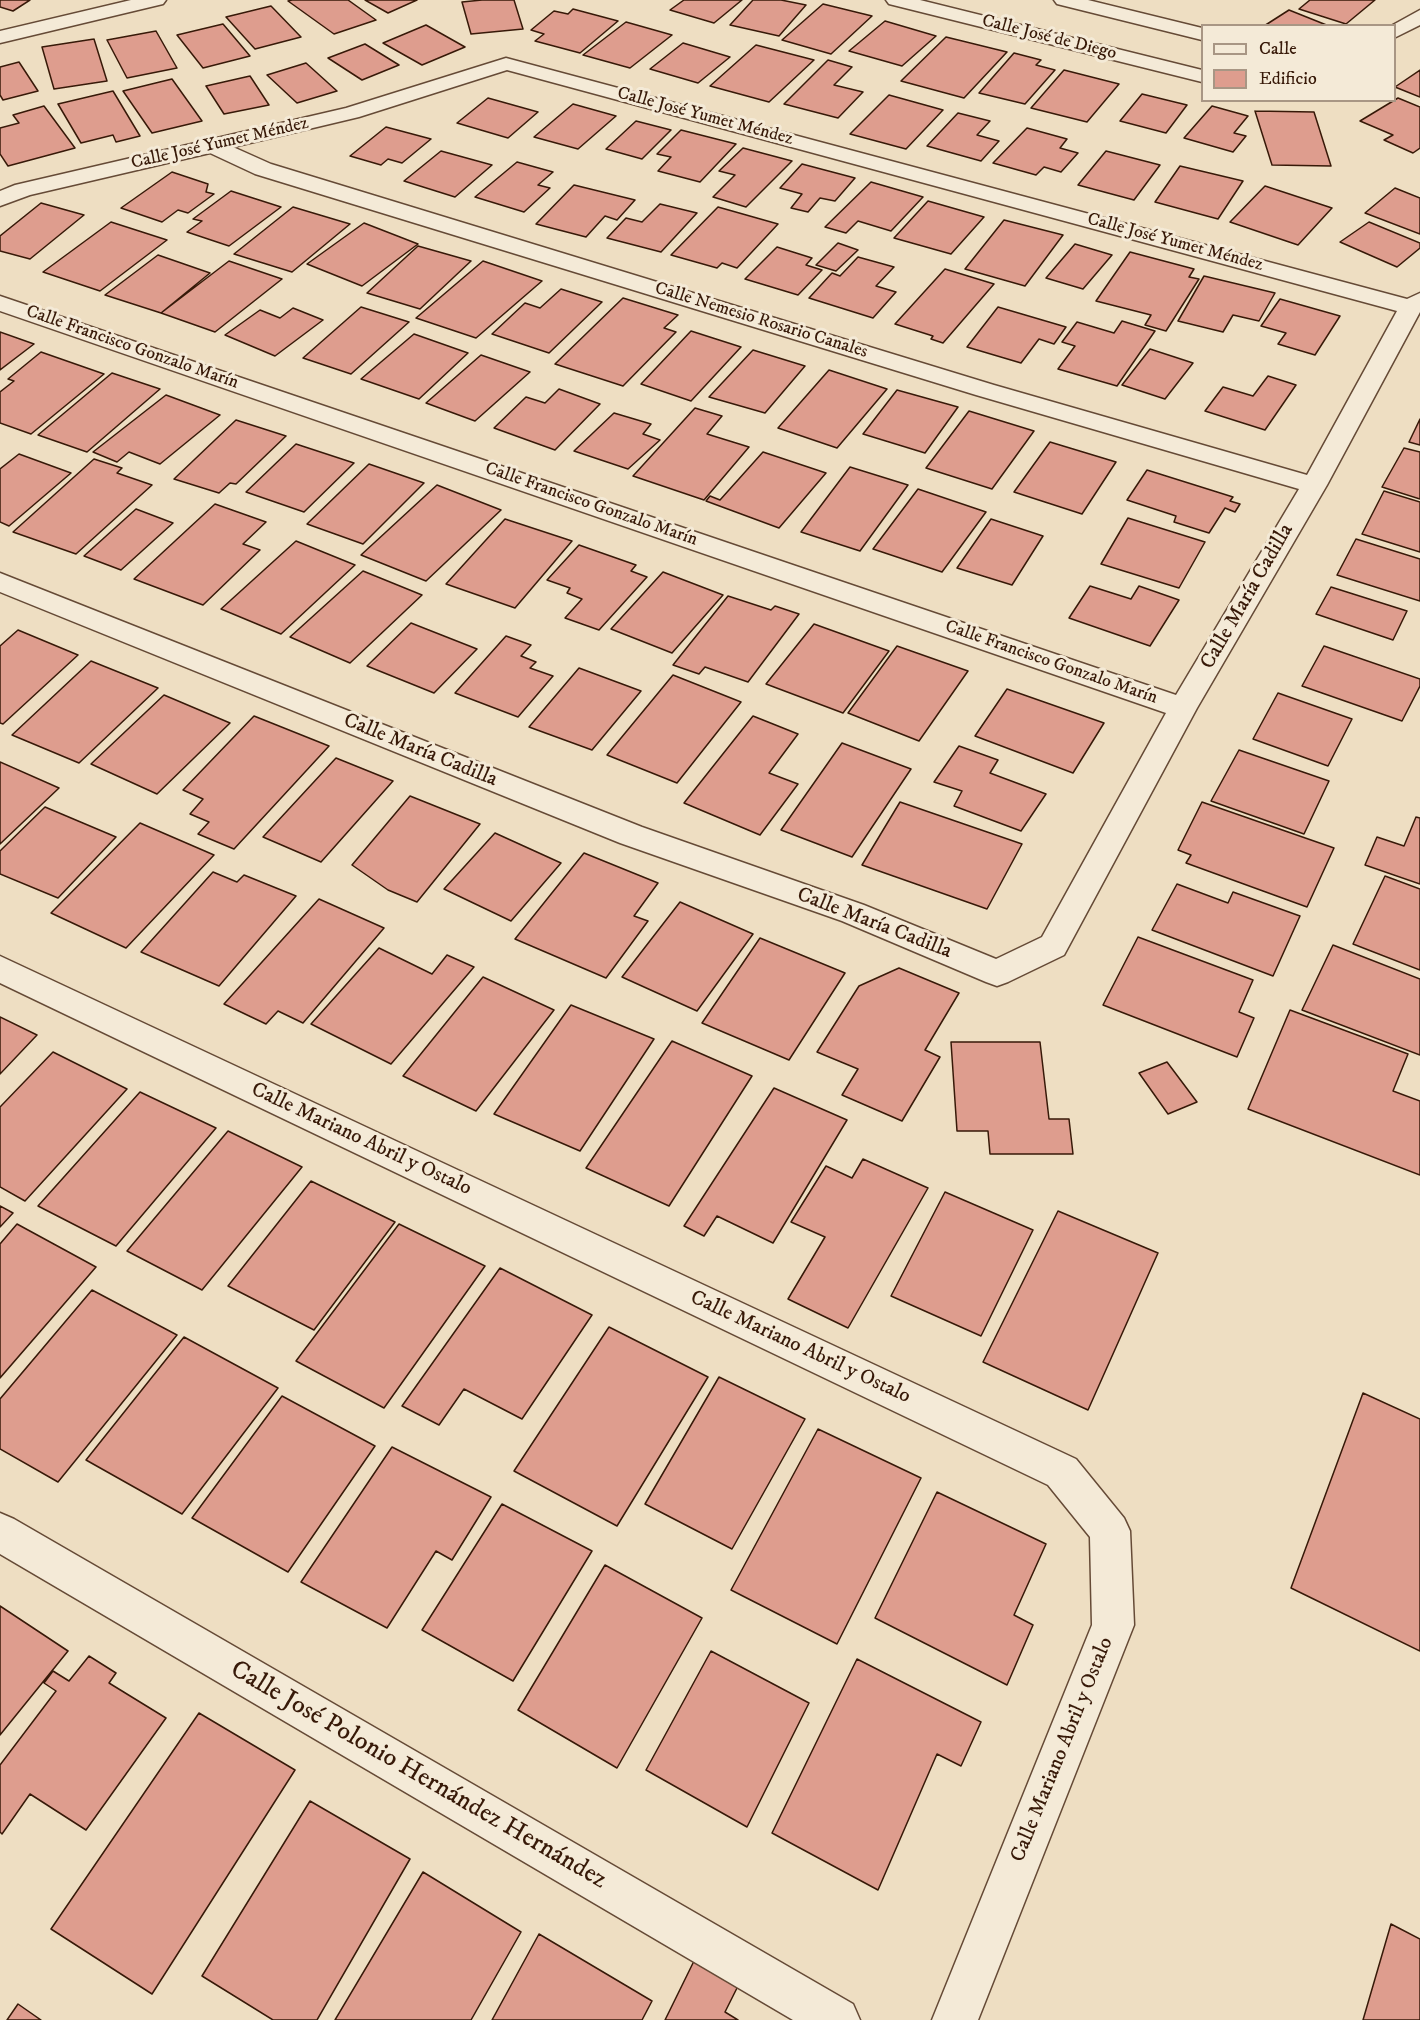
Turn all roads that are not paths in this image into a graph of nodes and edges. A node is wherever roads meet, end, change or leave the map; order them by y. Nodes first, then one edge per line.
1 (156, 0) edge
2 (896, 0) edge
3 (1064, 0) edge
4 (1420, 16) edge
5 (1396, 31) edge
6 (1201, 34) edge
7 (0, 37) edge
8 (1201, 76) edge
9 (213, 146) junction
10 (0, 199) edge
11 (0, 303) edge
12 (1415, 303) edge
13 (1314, 486) junction
14 (0, 582) edge
15 (1183, 708) junction
16 (0, 969) edge
17 (0, 1532) edge
18 (837, 2020) edge
19 (955, 2020) edge

1 - 7 street
2 - 8 street, Calle José de Diego
3 - 6 street
4 - 5 street
9 - 10 street, Calle José Yumet Méndez
9 - 12 street, Calle José Yumet Méndez
9 - 13 street, Calle Nemesio Rosario Canales
11 - 15 street, Calle Francisco Gonzalo Marín
12 - 13 street, Calle María Cadilla
13 - 15 street, Calle María Cadilla
14 - 15 street, Calle María Cadilla
16 - 19 street, Calle Mariano Abril y Ostalo
17 - 18 street, Calle José Polonio Hernández Hernández

